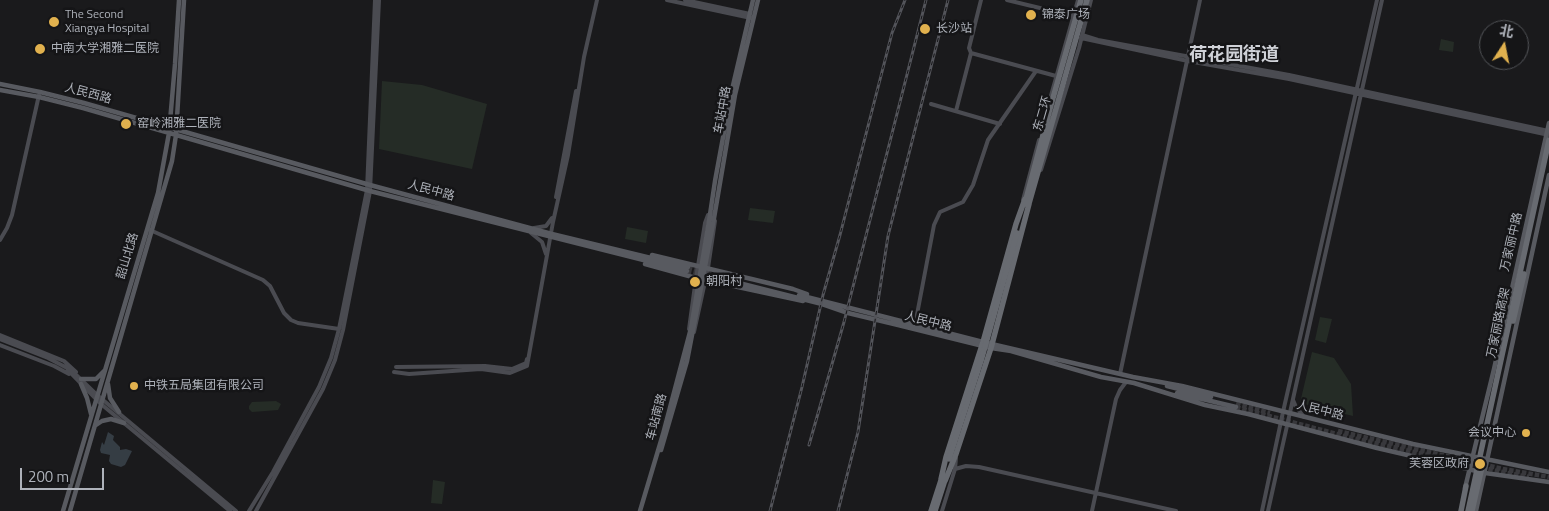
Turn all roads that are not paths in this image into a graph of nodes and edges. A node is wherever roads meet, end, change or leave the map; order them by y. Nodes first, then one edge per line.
1 (179, 0) edge
2 (184, 0) edge
3 (375, 0) edge
4 (379, 0) edge
5 (596, 0) edge
6 (667, 0) edge
7 (685, 0) edge
8 (754, 0) edge
9 (758, 0) edge
10 (982, 0) edge
11 (1007, 0) edge
12 (1079, 0) edge
13 (1087, 0) edge
14 (1091, 0) edge
15 (1200, 0) edge
16 (1377, 0) edge
17 (1382, 0) edge
18 (1073, 16) junction
19 (751, 17) junction
20 (1081, 20) junction
21 (1084, 27) junction
22 (1082, 37) junction
23 (1076, 49) junction
24 (971, 53) junction
25 (1188, 59) junction
26 (1036, 71) junction
27 (1056, 76) junction
28 (0, 84) edge
29 (0, 90) edge
30 (1359, 92) junction
31 (39, 94) junction
32 (932, 104) dead end
33 (956, 110) junction
34 (1000, 124) junction
35 (1549, 124) edge
36 (169, 130) junction
37 (176, 133) junction
38 (1548, 134) edge
39 (1549, 158) edge
40 (1549, 175) edge
41 (368, 188) junction
42 (1027, 202) junction
43 (713, 208) junction
44 (552, 218) junction
45 (1016, 224) junction
46 (147, 229) junction
47 (530, 230) junction
48 (152, 231) junction
49 (1021, 231) junction
50 (550, 235) junction
51 (0, 240) edge
52 (595, 247) junction
53 (546, 254) junction
54 (698, 266) junction
55 (708, 268) junction
56 (688, 269) tunnel mouth
57 (719, 277) tunnel mouth
58 (696, 278) junction
59 (706, 280) junction
60 (823, 302) junction
61 (915, 325) junction
62 (339, 329) junction
63 (692, 329) joint
64 (0, 340) edge
65 (690, 340) junction
66 (982, 344) junction
67 (991, 346) junction
68 (106, 368) junction
69 (1120, 374) junction
70 (1133, 377) junction
71 (80, 381) junction
72 (107, 382) junction
73 (1126, 382) junction
74 (1134, 383) junction
75 (96, 397) junction
76 (1293, 399) junction
77 (102, 402) junction
78 (1265, 408) junction
79 (118, 412) junction
80 (1283, 412) junction
81 (1289, 414) junction
82 (91, 416) junction
83 (1261, 417) junction
84 (1304, 417) junction
85 (124, 423) junction
86 (1281, 423) junction
87 (1287, 424) junction
88 (94, 426) junction
89 (1473, 457) junction
90 (952, 458) junction
91 (1487, 460) junction
92 (955, 469) junction
93 (1470, 469) junction
94 (1549, 472) edge
95 (1485, 473) junction
96 (943, 480) junction
97 (1549, 482) edge
98 (1466, 486) joint
99 (1096, 494) junction
100 (63, 511) edge
101 (70, 511) edge
102 (230, 511) edge
103 (236, 511) edge
104 (250, 511) edge
105 (256, 511) edge
106 (642, 511) edge
107 (931, 511) edge
108 (935, 511) edge
109 (942, 511) edge
110 (1092, 511) edge
111 (1176, 511) edge
112 (1262, 511) edge
113 (1268, 511) edge
114 (1460, 511) edge
115 (1468, 511) edge
116 (1472, 511) edge
117 (1476, 511) edge

1 - 36 main road, 韶山北路
2 - 37 main road, 韶山北路
3 - 41 street
4 - 41 street
5 - 44 street
5 - 50 street
6 - 19 street
7 - 19 street
8 - 19 main road, 车站中路
9 - 19 main road, 车站中路
10 - 24 street
11 - 18 street
12 - 18 street
12 - 42 highway, 东二环
13 - 20 highway, 东二环
14 - 21 street
15 - 25 street
16 - 30 street
17 - 30 street
18 - 27 street
19 - 43 main road, 车站中路
20 - 21 street
20 - 23 highway, 东二环
21 - 22 street
22 - 23 street
22 - 25 street
23 - 42 highway, 东二环
23 - 49 street
24 - 26 street
24 - 33 street
25 - 30 street
25 - 69 street
26 - 27 street
26 - 34 street
27 - 45 street
28 - 31 main road, 人民西路
29 - 31 main road, 人民西路
30 - 38 street
30 - 76 street
30 - 80 street
31 - 36 main road, 人民西路
31 - 51 street
32 - 33 street
33 - 34 street
34 - 61 street
35 - 38 main road, 万家丽中路
36 - 37 main road, 人民中路
36 - 46 main road, 韶山北路
37 - 41 main road, 人民中路
37 - 48 main road, 韶山北路
38 - 89 main road, 万家丽中路
38 - 115 highway, 万家丽路高架, bridge
39 - 116 highway, 万家丽路高架, bridge
40 - 91 main road, 万家丽中路
41 - 47 main road, 人民中路
41 - 62 street
41 - 105 street
42 - 45 highway
42 - 49 highway, 东二环
43 - 54 street
43 - 55 street
43 - 63 main road, 车站中路, bridge
44 - 47 street
44 - 50 street
45 - 66 highway
46 - 48 street
46 - 68 main road, 韶山北路
47 - 50 main road, 人民中路
47 - 53 street
48 - 62 street
48 - 72 main road, 韶山北路
49 - 67 highway
49 - 90 highway, bridge
50 - 52 main road, 人民中路
50 - 53 street
50 - 53 street
52 - 54 main road
52 - 56 main road, 人民中路
52 - 58 main road
54 - 55 main road
54 - 58 street
55 - 59 street
55 - 60 main road
57 - 60 main road, 人民中路
58 - 59 main road
58 - 65 street
59 - 60 main road
59 - 65 street
60 - 61 main road, 人民中路
60 - 66 main road, 人民中路
61 - 66 main road, 人民中路
62 - 104 street
63 - 65 main road, 车站南路
64 - 71 street
64 - 71 street
64 - 71 street
65 - 106 main road, 车站南路
66 - 67 main road, 人民中路
66 - 96 highway
67 - 69 main road, 人民中路
67 - 73 main road, 人民中路
67 - 90 highway
68 - 71 main road
68 - 75 main road, 韶山北路
69 - 70 main road, 人民中路
70 - 74 main road, 人民中路
70 - 78 main road, 人民中路
71 - 75 street
71 - 82 main road
72 - 77 main road, 韶山北路
72 - 79 main road
73 - 74 main road, 人民中路
73 - 99 street
74 - 83 main road, 人民中路
75 - 77 street
75 - 82 main road, 韶山北路
76 - 81 street
76 - 84 street
77 - 79 street
77 - 85 street
77 - 88 main road, 韶山北路
78 - 80 main road, 人民中路
78 - 83 main road
79 - 103 street
80 - 81 main road, 人民中路
80 - 86 street
81 - 84 main road, 人民中路
81 - 87 street
82 - 100 main road, 韶山北路
83 - 86 main road, 人民中路
84 - 89 main road, 人民中路
85 - 88 main road
85 - 102 street
86 - 87 main road, 人民中路
86 - 112 street
87 - 93 main road, 人民中路
87 - 113 street
88 - 101 main road, 韶山北路
89 - 91 main road, 人民中路
89 - 93 main road, 万家丽中路
90 - 92 street
90 - 96 highway
91 - 94 main road, 人民中路
91 - 95 main road, 万家丽中路
92 - 99 street
92 - 109 street
93 - 95 main road, 人民中路
93 - 98 main road, 万家丽中路
95 - 97 main road, 人民中路
95 - 117 main road, 万家丽中路
96 - 107 highway
96 - 108 highway
98 - 114 highway
99 - 110 street
99 - 111 street

